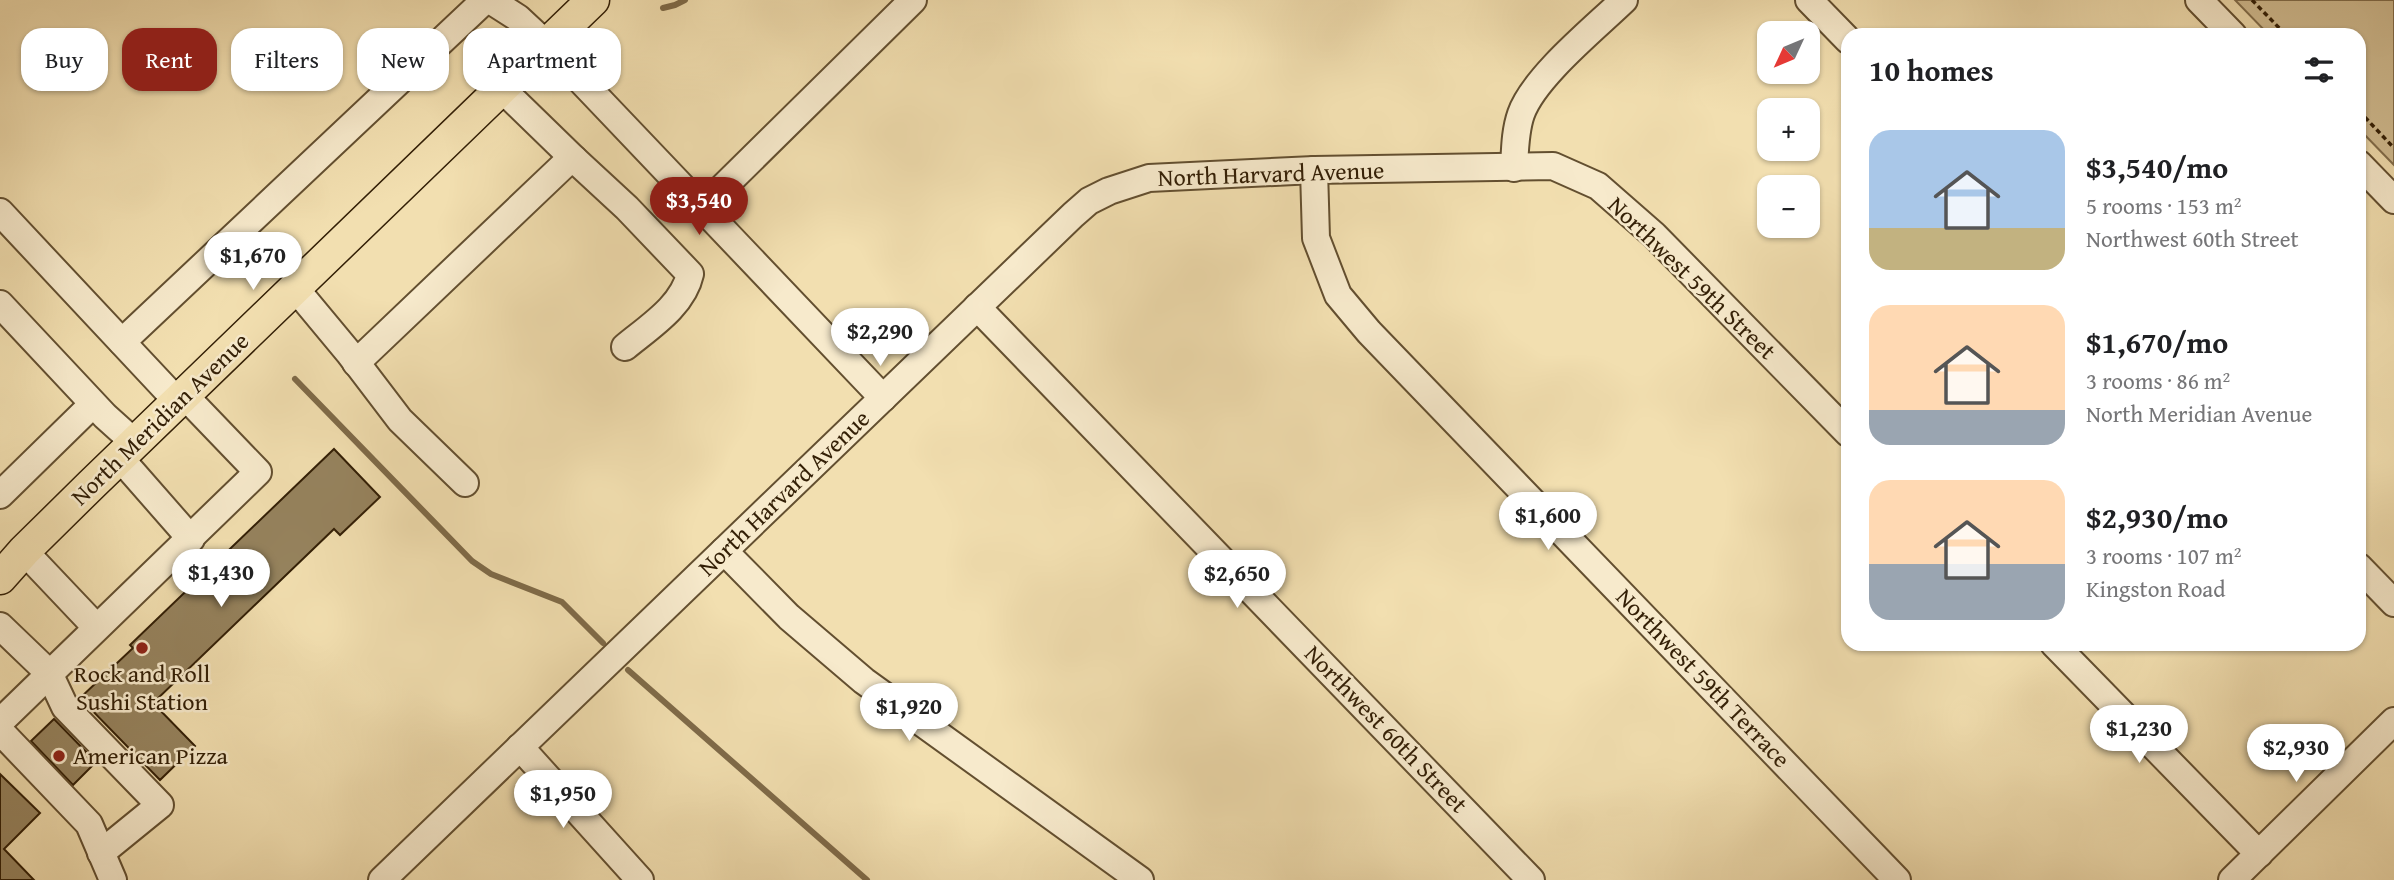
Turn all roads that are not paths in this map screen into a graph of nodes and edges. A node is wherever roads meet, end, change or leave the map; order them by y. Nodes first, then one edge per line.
1 (488, 0) edge
2 (913, 0) edge
3 (1624, 0) edge
4 (1809, 0) edge
5 (2199, 0) edge
6 (583, 3) edge
7 (529, 28) edge
8 (562, 28) edge
9 (2226, 28) edge
10 (1841, 33) edge
11 (500, 91) edge
12 (504, 91) edge
13 (592, 91) edge
14 (574, 159) junction
15 (1514, 168) junction
16 (1314, 170) junction
17 (2366, 171) edge
18 (2394, 200) edge
19 (704, 206) junction
20 (0, 212) edge
21 (295, 288) junction
22 (0, 304) edge
23 (977, 307) junction
24 (122, 342) junction
25 (625, 347) dead end
26 (356, 363) junction
27 (181, 398) junction
28 (883, 398) junction
29 (93, 404) junction
30 (1841, 426) edge
31 (127, 450) junction
32 (464, 482) dead end
33 (0, 495) edge
34 (191, 539) junction
35 (24, 551) junction
36 (724, 551) junction
37 (2366, 574) edge
38 (0, 578) edge
39 (2394, 603) edge
40 (0, 626) edge
41 (96, 627) junction
42 (2061, 651) edge
43 (49, 674) junction
44 (2394, 721) edge
45 (0, 722) edge
46 (0, 731) edge
47 (520, 747) junction
48 (101, 853) junction
49 (2259, 854) junction
50 (113, 880) edge
51 (382, 880) edge
52 (640, 880) edge
53 (1140, 880) edge
54 (1531, 880) edge
55 (1897, 880) edge
56 (2232, 880) edge

1 - 7 street
1 - 24 street
2 - 19 street
3 - 15 street
4 - 10 street
5 - 9 street
6 - 8 main road, North Meridian Avenue
11 - 21 main road, North Meridian Avenue
12 - 14 street
13 - 19 street
14 - 25 street
14 - 26 street
15 - 16 street, North Harvard Avenue
15 - 30 street, Northwest 59th Street
16 - 23 street, North Harvard Avenue
16 - 55 street, Northwest 59th Terrace
17 - 18 street
19 - 28 street
20 - 24 street
21 - 26 street
21 - 27 main road, North Meridian Avenue
22 - 29 street
23 - 28 street, North Harvard Avenue
23 - 54 street, Northwest 60th Street
24 - 27 street
26 - 32 street
27 - 31 main road, North Meridian Avenue
27 - 34 street
28 - 36 street, North Harvard Avenue
29 - 31 street
29 - 33 street
31 - 34 street
31 - 35 main road, North Meridian Avenue
34 - 41 street
35 - 38 main road, North Meridian Avenue
35 - 41 street
36 - 47 street, North Harvard Avenue
36 - 53 street
37 - 39 street
40 - 43 street
41 - 43 street
42 - 49 street
43 - 45 street
43 - 48 street
44 - 49 street
46 - 48 street
47 - 51 street, North Harvard Avenue
47 - 52 street
48 - 50 street
49 - 56 street

